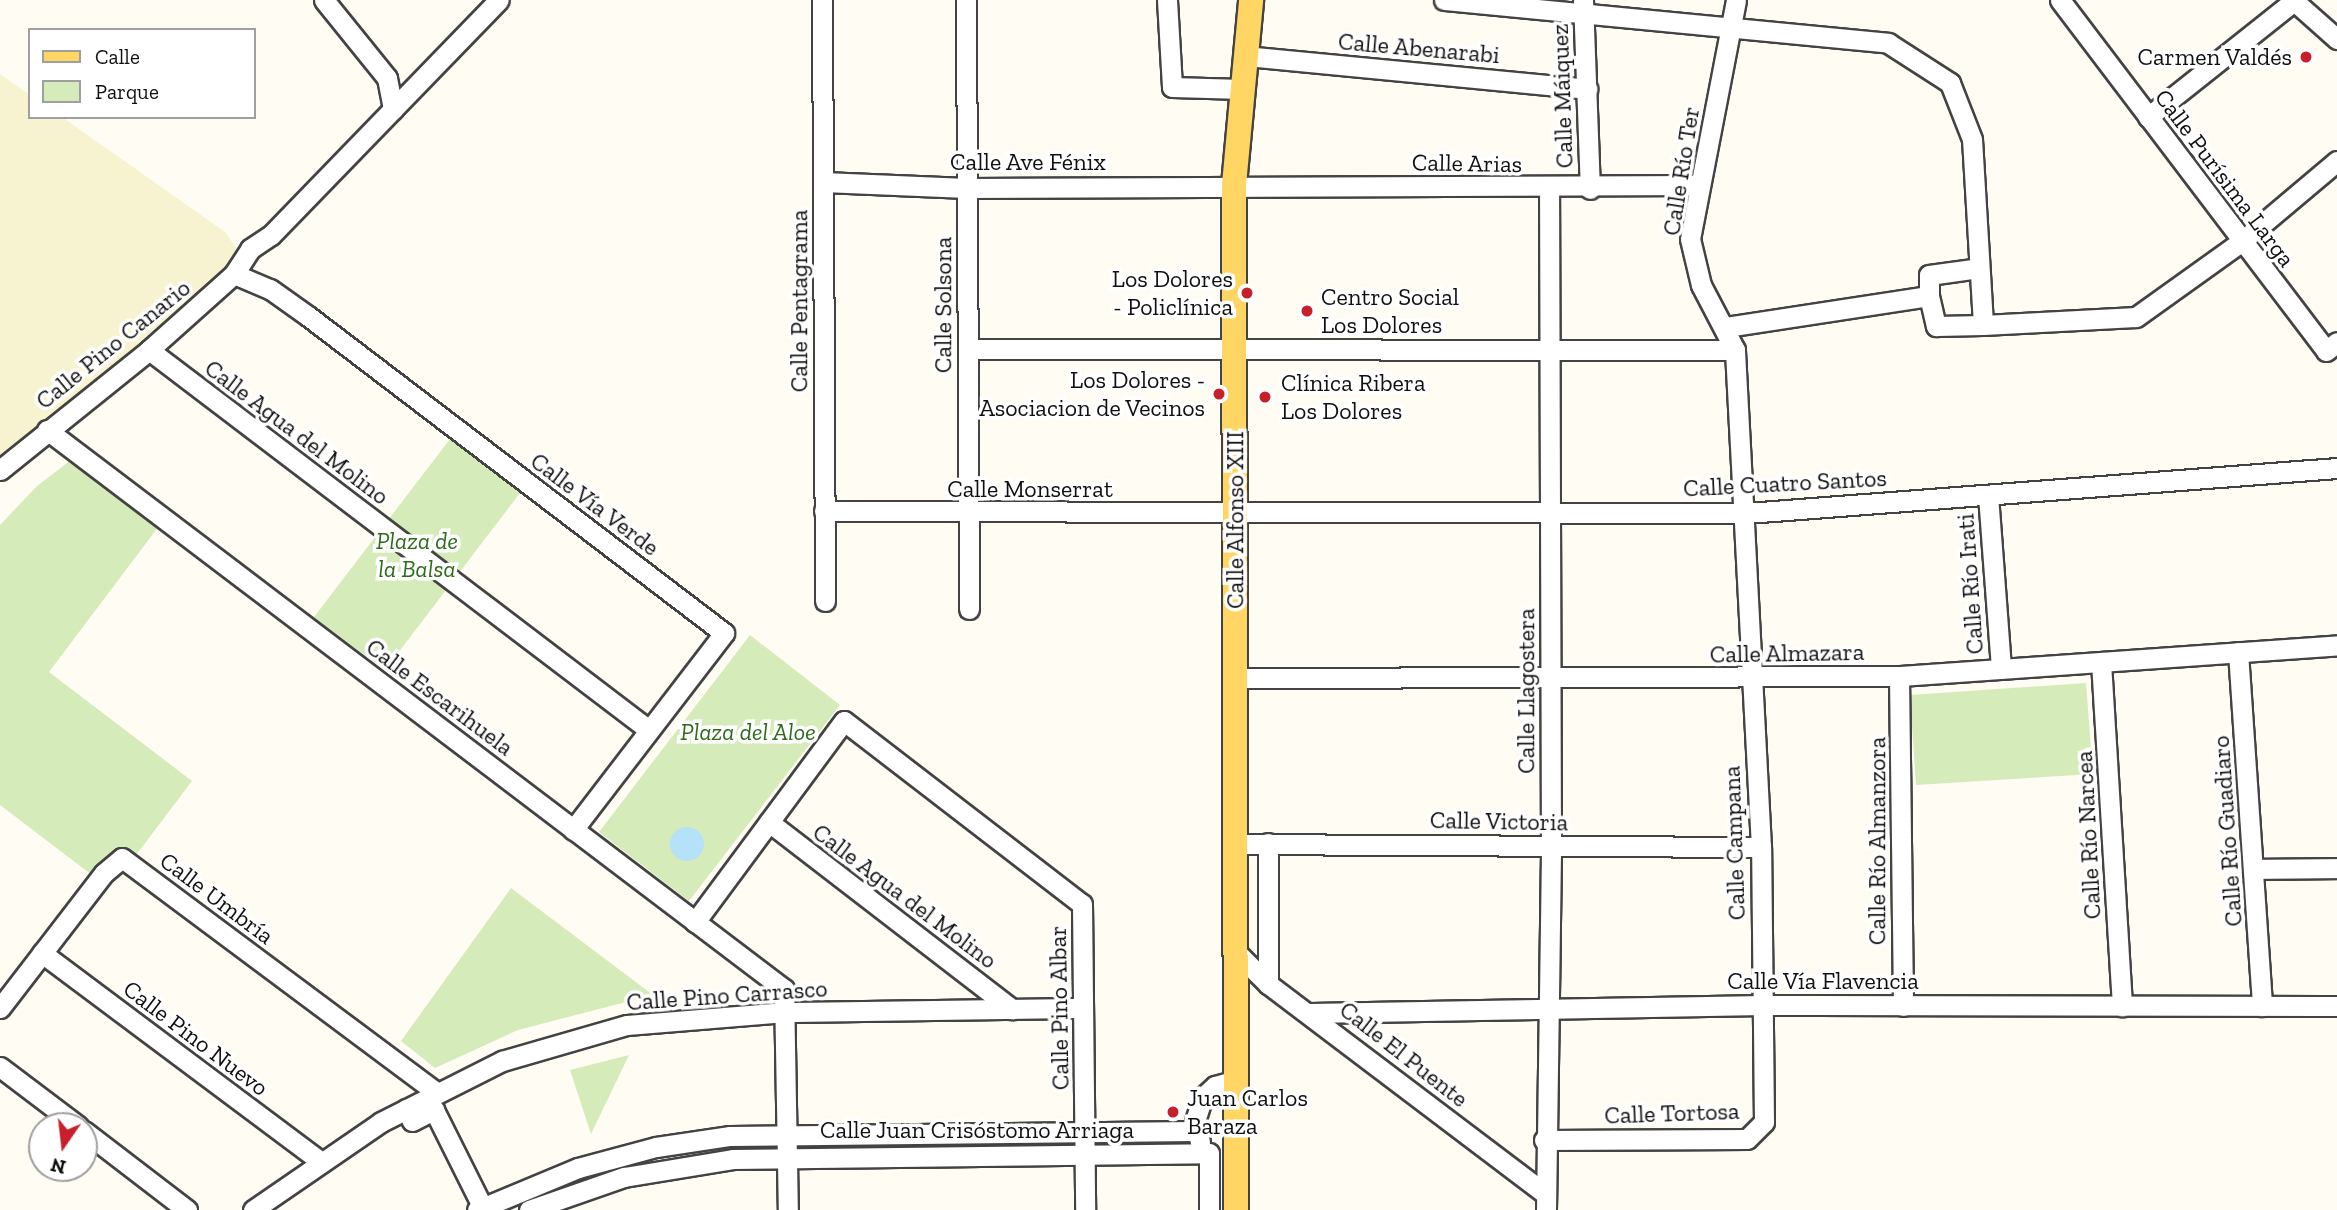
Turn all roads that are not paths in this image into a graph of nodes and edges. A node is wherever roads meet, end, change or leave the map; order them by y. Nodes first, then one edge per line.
1 (324, 0) edge
2 (499, 0) edge
3 (822, 0) edge
4 (966, 0) edge
5 (1167, 0) edge
6 (1251, 0) edge
7 (1444, 0) edge
8 (1736, 0) edge
9 (2060, 0) edge
10 (2294, 0) edge
11 (1584, 7) edge
12 (1730, 28) junction
13 (2337, 39) edge
14 (1246, 56) junction
15 (387, 78) junction
16 (418, 85) junction
17 (1243, 89) junction
18 (1587, 89) junction
19 (393, 110) junction
20 (2148, 117) junction
21 (2337, 161) edge
22 (823, 182) junction
23 (1234, 185) junction
24 (1700, 186) junction
25 (967, 188) junction
26 (1549, 188) junction
27 (1590, 189) junction
28 (2242, 241) junction
29 (1979, 268) junction
30 (234, 274) junction
31 (1929, 296) junction
32 (1983, 325) junction
33 (1726, 327) junction
34 (2331, 346) edge
35 (968, 349) junction
36 (149, 350) junction
37 (1234, 350) junction
38 (1549, 350) junction
39 (1735, 350) junction
40 (47, 430) junction
41 (2337, 468) edge
42 (0, 470) edge
43 (1988, 495) junction
44 (824, 511) junction
45 (1235, 512) junction
46 (1549, 513) junction
47 (1747, 513) junction
48 (969, 514) junction
49 (825, 601) dead end
50 (969, 609) dead end
51 (2337, 645) edge
52 (2238, 652) junction
53 (2101, 662) junction
54 (2001, 669) junction
55 (1899, 676) junction
56 (1551, 677) junction
57 (1236, 678) junction
58 (1752, 678) junction
59 (649, 730) junction
60 (769, 822) junction
61 (573, 830) junction
62 (1268, 842) junction
63 (1236, 844) junction
64 (1551, 847) junction
65 (1761, 847) junction
66 (2337, 868) edge
67 (2256, 869) junction
68 (695, 922) junction
69 (42, 953) junction
70 (1237, 953) junction
71 (1268, 984) junction
72 (1764, 1005) junction
73 (1903, 1006) junction
74 (2122, 1006) junction
75 (2262, 1006) junction
76 (2337, 1006) edge
77 (0, 1008) edge
78 (1083, 1008) junction
79 (1012, 1009) junction
80 (1550, 1010) junction
81 (785, 1012) junction
82 (1310, 1013) junction
83 (0, 1067) edge
84 (1237, 1080) junction
85 (437, 1093) junction
86 (406, 1108) junction
87 (59, 1112) edge
88 (1085, 1131) junction
89 (1196, 1131) junction
90 (788, 1133) junction
91 (1544, 1140) junction
92 (98, 1142) edge
93 (1085, 1153) junction
94 (1209, 1153) junction
95 (788, 1155) junction
96 (321, 1162) junction
97 (1236, 1162) junction
98 (1544, 1201) edge
99 (482, 1209) edge
100 (187, 1210) edge
101 (253, 1210) edge
102 (529, 1210) edge
103 (788, 1210) edge
104 (1084, 1210) edge
105 (1209, 1210) edge
106 (1236, 1210) edge

1 - 15 street
2 - 16 street
3 - 22 street, Calle Pentagrama
4 - 25 street, Calle Solsona
5 - 17 street
6 - 14 main road, Calle Alfonso XIII
7 - 11 street
8 - 12 street, Calle Río Ter
9 - 20 street, Calle Purísima Larga
10 - 13 street
10 - 20 street
11 - 12 street
11 - 18 street, Calle Máiquez
12 - 24 street, Calle Río Ter
12 - 29 street
14 - 17 main road, Calle Alfonso XIII
14 - 18 street, Calle Abenarabi
15 - 16 street
15 - 19 street
16 - 19 street
17 - 23 main road, Calle Alfonso XIII
18 - 27 street, Calle Máiquez
19 - 30 street, Calle Pino Canario
20 - 28 street, Calle Purísima Larga
21 - 28 street
22 - 25 street, Calle Ave Fénix
22 - 44 street, Calle Pentagrama
23 - 25 street, Calle Ave Fénix
23 - 26 street, Calle Arias
23 - 37 main road, Calle Alfonso XIII
24 - 27 street, Calle Arias
24 - 33 street, Calle Río Ter
25 - 35 street, Calle Solsona
26 - 27 street, Calle Arias
26 - 38 street, Calle Llagostera
28 - 32 street
28 - 34 street, Calle Purísima Larga
29 - 31 street
29 - 32 street
30 - 36 street, Calle Pino Canario
30 - 59 street, Calle Vía Verde
31 - 32 street
31 - 33 street
33 - 39 street, Calle Río Ter
35 - 37 street
35 - 48 street, Calle Solsona
36 - 40 street, Calle Pino Canario
36 - 59 street, Calle Agua del Molino
37 - 38 street
37 - 45 main road, Calle Alfonso XIII
38 - 39 street
38 - 46 street, Calle Llagostera
39 - 47 street, Calle Río Ter
40 - 42 street, Calle Pino Canario
40 - 61 street, Calle Escarihuela
41 - 43 street, Calle Cuatro Santos
43 - 47 street, Calle Cuatro Santos
43 - 54 street, Calle Río Irati
44 - 48 street, Calle Monserrat
44 - 49 street, Calle Pentagrama
45 - 46 street, Calle Cuatro Santos
45 - 48 street, Calle Monserrat
45 - 57 main road, Calle Alfonso XIII
46 - 47 street, Calle Cuatro Santos
46 - 56 street, Calle Llagostera
47 - 58 street, Calle Río Ter
48 - 50 street, Calle Solsona
51 - 52 street, Calle Almazara
52 - 53 street, Calle Almazara
52 - 67 street, Calle Río Guadiaro
53 - 54 street, Calle Almazara
53 - 74 street, Calle Río Narcea
54 - 55 street, Calle Almazara
55 - 58 street, Calle Almazara
55 - 73 street, Calle Río Almanzora
56 - 57 street, Calle Almazara
56 - 58 street, Calle Almazara
56 - 64 street, Calle Llagostera
57 - 63 main road, Calle Alfonso XIII
58 - 65 street, Calle Campana
59 - 61 street, Calle Vía Verde
60 - 68 street
60 - 78 street, Calle Pino Albar
60 - 79 street, Calle Agua del Molino
61 - 68 street, Calle Escarihuela
62 - 63 street, Calle Victoria
62 - 64 street, Calle Victoria
62 - 71 street
63 - 70 main road, Calle Alfonso XIII
64 - 65 street, Calle Victoria
64 - 80 street, Calle Llagostera
65 - 72 street, Calle Campana
66 - 67 street
67 - 75 street, Calle Río Guadiaro
68 - 81 street, Calle Escarihuela
69 - 77 street, Calle Umbría
69 - 85 street, Calle Umbría
69 - 96 street, Calle Pino Nuevo
70 - 71 street, Calle El Puente
70 - 84 main road, Calle Alfonso XIII
71 - 82 street, Calle El Puente
72 - 73 street, Calle Vía Flavencia
72 - 80 street, Calle Vía Flavencia
72 - 91 street, Calle Tortosa
73 - 74 street, Calle Vía Flavencia
74 - 75 street, Calle Vía Flavencia
75 - 76 street, Calle Vía Flavencia
78 - 79 street, Calle Pino Carrasco
78 - 88 street, Calle Pino Albar
79 - 81 street, Calle Pino Carrasco
80 - 82 street, Calle Vía Flavencia
80 - 91 street, Calle Llagostera
81 - 85 street, Calle Pino Carrasco
81 - 90 street
82 - 98 street, Calle El Puente
83 - 87 street
84 - 89 street
84 - 97 main road, Calle Alfonso XIII
85 - 86 street, Calle Pino Carrasco
86 - 96 street, Calle Pino Carrasco
86 - 99 street
88 - 89 street, Calle Juan Crisóstomo Arriaga
88 - 90 street, Calle Juan Crisóstomo Arriaga
88 - 93 street, Calle Pino Albar
89 - 94 street
90 - 95 street
90 - 99 street, Calle Juan Crisóstomo Arriaga
91 - 98 street, Calle Llagostera
92 - 100 street
93 - 94 street, Calle Juan Crisóstomo Arriaga
93 - 95 street, Calle Juan Crisóstomo Arriaga
93 - 104 street, Calle Pino Albar
94 - 97 street, Calle Juan Crisóstomo Arriaga
94 - 105 street
95 - 102 street, Calle Juan Crisóstomo Arriaga
95 - 103 street
96 - 101 street, Calle Pino Carrasco
97 - 106 main road, Calle Alfonso XIII

